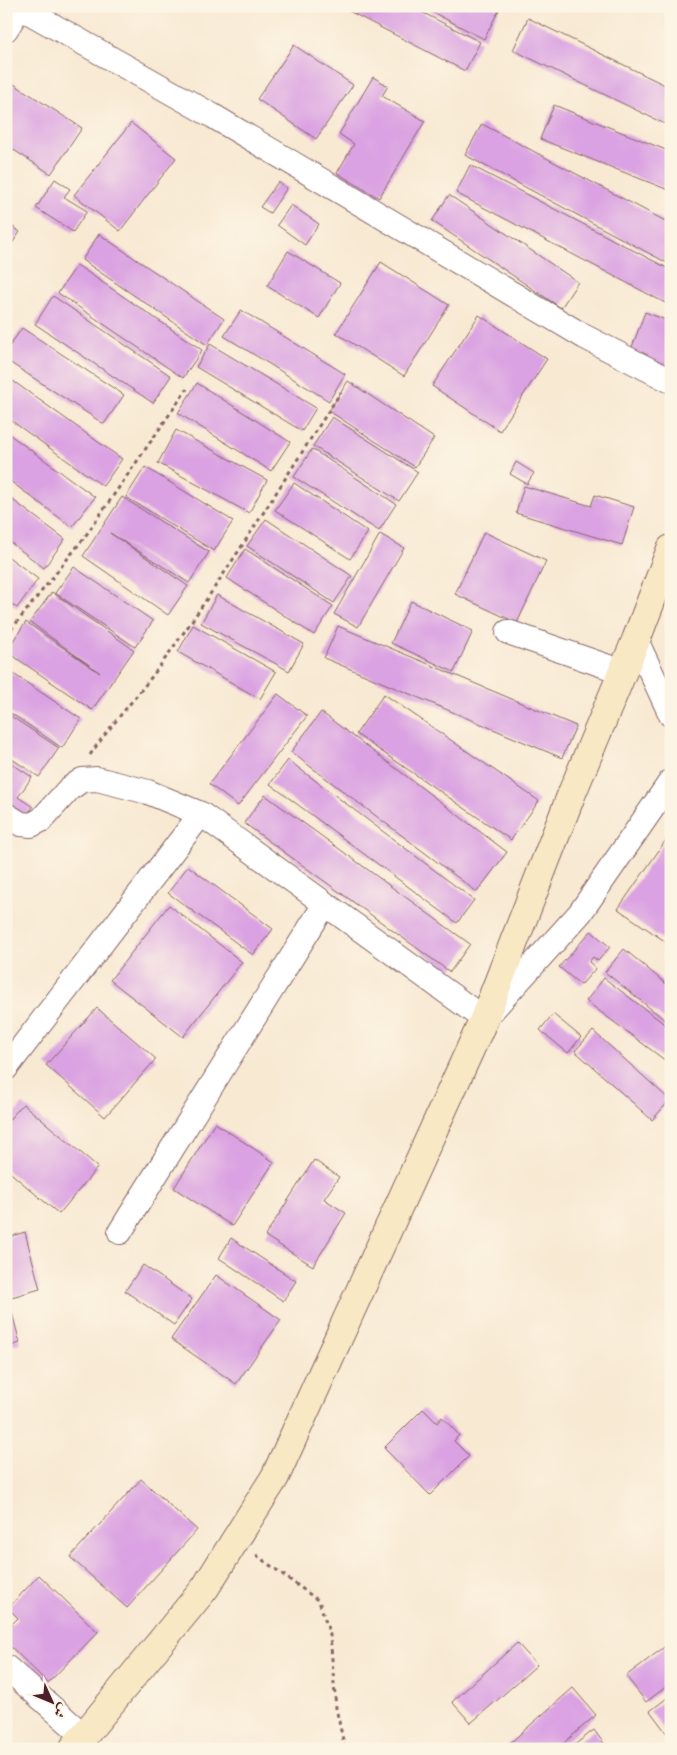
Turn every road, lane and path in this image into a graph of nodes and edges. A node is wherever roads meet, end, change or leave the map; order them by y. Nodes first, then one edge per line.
1 (19, 7) edge
2 (6, 29) edge
3 (671, 381) edge
4 (187, 389) dead end
5 (341, 392) dead end
6 (671, 549) edge
7 (508, 632) dead end
8 (6, 636) edge
9 (636, 640) junction
10 (623, 672) junction
11 (671, 716) edge
12 (84, 779) junction
13 (671, 781) edge
14 (201, 814) junction
15 (6, 815) edge
16 (325, 904) junction
17 (484, 1019) junction
18 (6, 1068) edge
19 (120, 1232) dead end
20 (235, 1540) junction
21 (6, 1667) edge
22 (78, 1742) edge
23 (345, 1749) edge

1 - 2 street
1 - 3 street
4 - 8 path
5 - 12 path
6 - 9 main road
7 - 10 street
9 - 10 main road
9 - 11 street
10 - 17 main road
12 - 14 street
12 - 15 street
13 - 17 street
14 - 16 street
14 - 18 street
16 - 17 street
16 - 19 street
17 - 20 main road
20 - 22 main road
20 - 23 path
21 - 22 street

